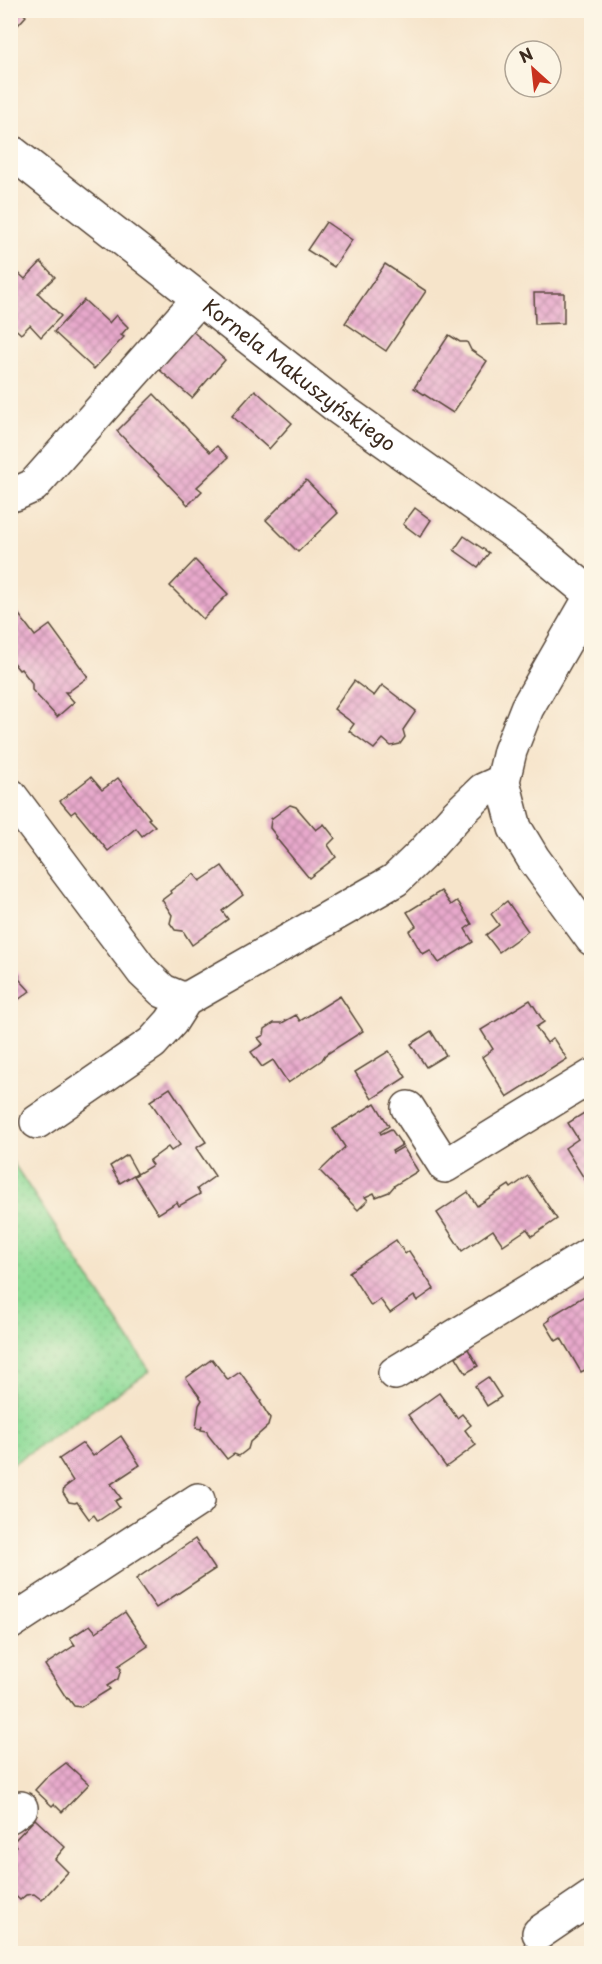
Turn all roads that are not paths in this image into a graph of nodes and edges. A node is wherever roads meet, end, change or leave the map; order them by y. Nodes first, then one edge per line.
1 (10, 151) edge
2 (200, 299) junction
3 (10, 494) edge
4 (591, 595) edge
5 (503, 781) junction
6 (10, 795) edge
7 (591, 939) edge
8 (185, 1000) junction
9 (591, 1076) edge
10 (408, 1108) dead end
11 (37, 1122) dead end
12 (591, 1253) edge
13 (395, 1373) dead end
14 (198, 1500) dead end
15 (10, 1623) edge
16 (591, 1897) edge
17 (539, 1933) dead end

1 - 2 street, Kornela Makuszyńskiego
2 - 3 street
2 - 4 street, Kornela Makuszyńskiego
4 - 5 street
5 - 7 street
5 - 8 street
6 - 8 street
8 - 11 street
9 - 10 street
12 - 13 street
14 - 15 street
16 - 17 street

